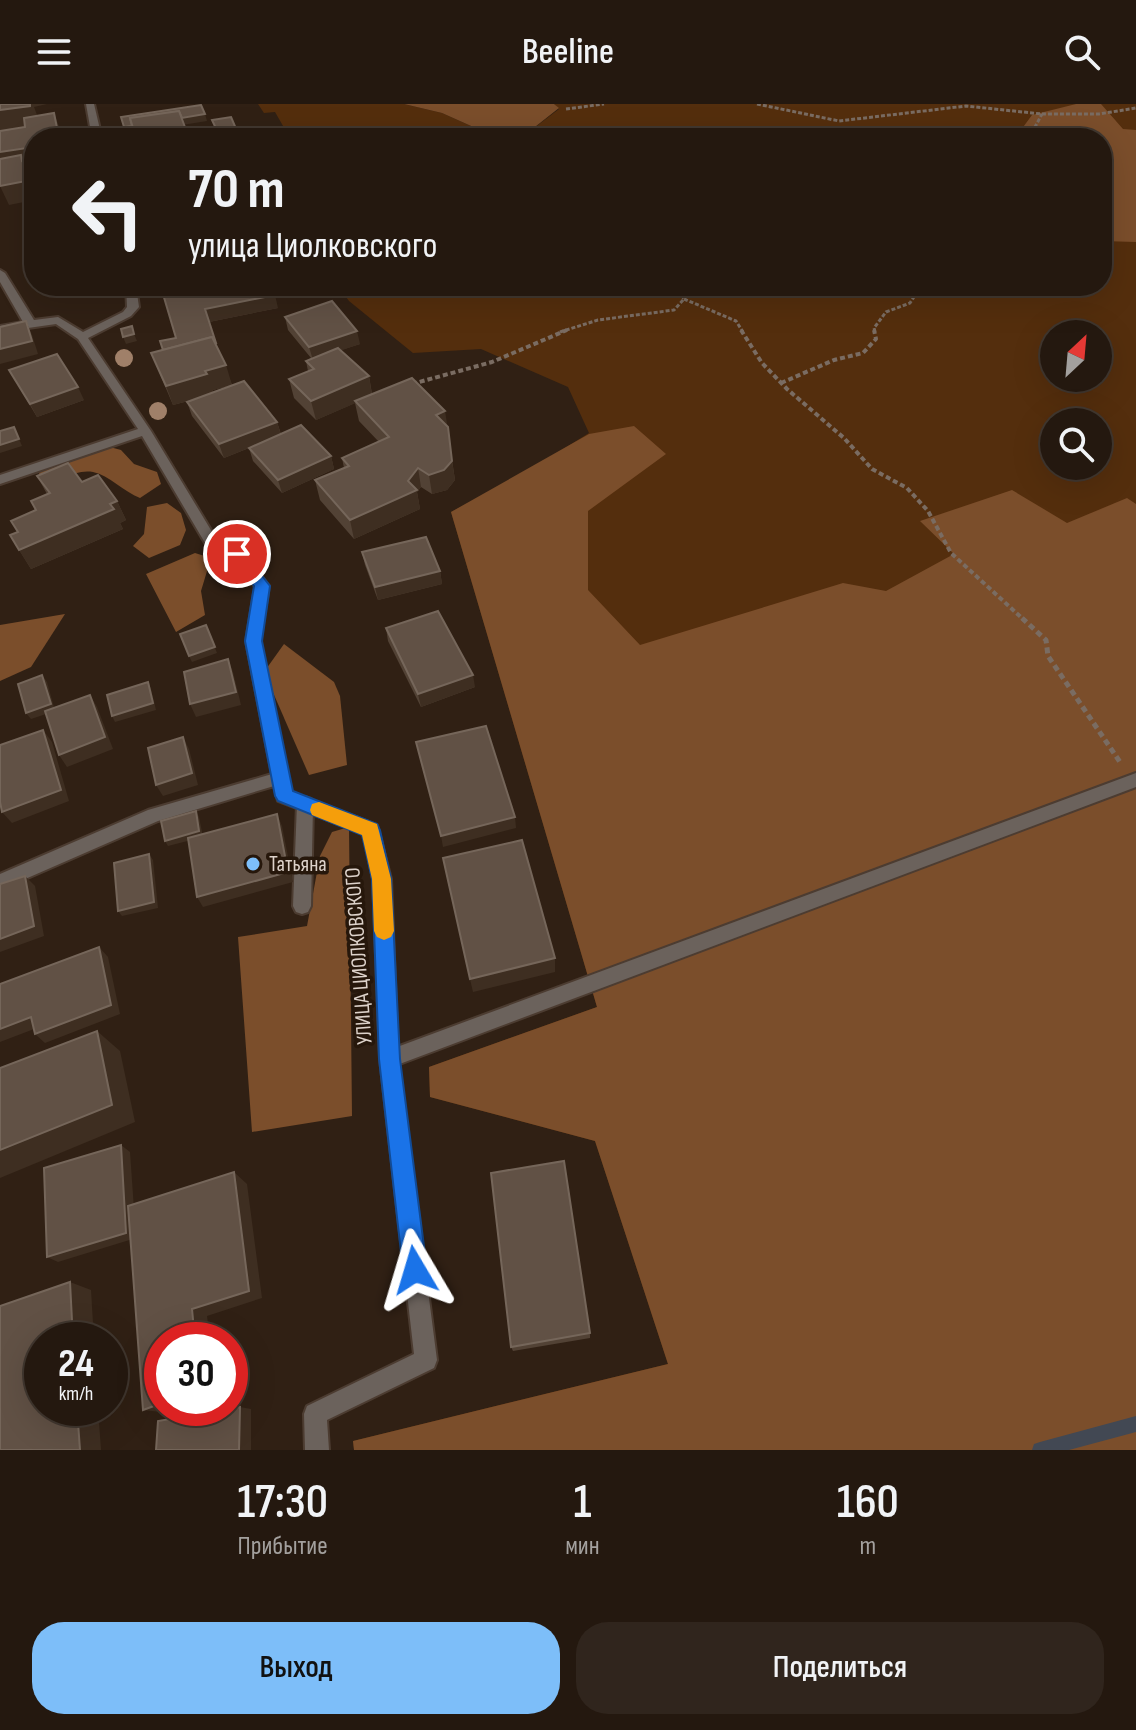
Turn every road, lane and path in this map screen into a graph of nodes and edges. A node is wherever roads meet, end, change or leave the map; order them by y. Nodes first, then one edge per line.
1 (90, 104) edge
2 (604, 104) edge
3 (757, 104) edge
4 (1127, 104) edge
5 (1136, 108) edge
6 (566, 109) dead end
7 (1042, 114) junction
8 (95, 128) edge
9 (1034, 128) edge
10 (0, 273) edge
11 (132, 296) edge
12 (682, 296) edge
13 (914, 296) edge
14 (684, 299) junction
15 (29, 322) junction
16 (0, 329) edge
17 (82, 337) junction
18 (781, 383) junction
19 (407, 385) edge
20 (145, 431) junction
21 (0, 480) edge
22 (213, 545) dead end
23 (237, 554) dead end
24 (1131, 772) edge
25 (280, 778) junction
26 (305, 804) junction
27 (0, 882) edge
28 (302, 906) dead end
29 (389, 1059) junction
30 (317, 1450) edge

1 - 8 street
2 - 6 path
3 - 7 path
4 - 5 path
5 - 7 path
7 - 9 path
10 - 15 street
11 - 17 street
12 - 14 path
13 - 18 path
14 - 18 path
14 - 19 path
15 - 16 street
15 - 17 street
17 - 20 street
18 - 24 path
20 - 21 street
20 - 22 street
23 - 25 street
24 - 29 street
25 - 26 street, УЛИЦА ЦИОЛКОВСКОГО
25 - 27 street
26 - 28 street
26 - 29 street, УЛИЦА ЦИОЛКОВСКОГО
29 - 30 street, УЛИЦА ЦИОЛКОВСКОГО

